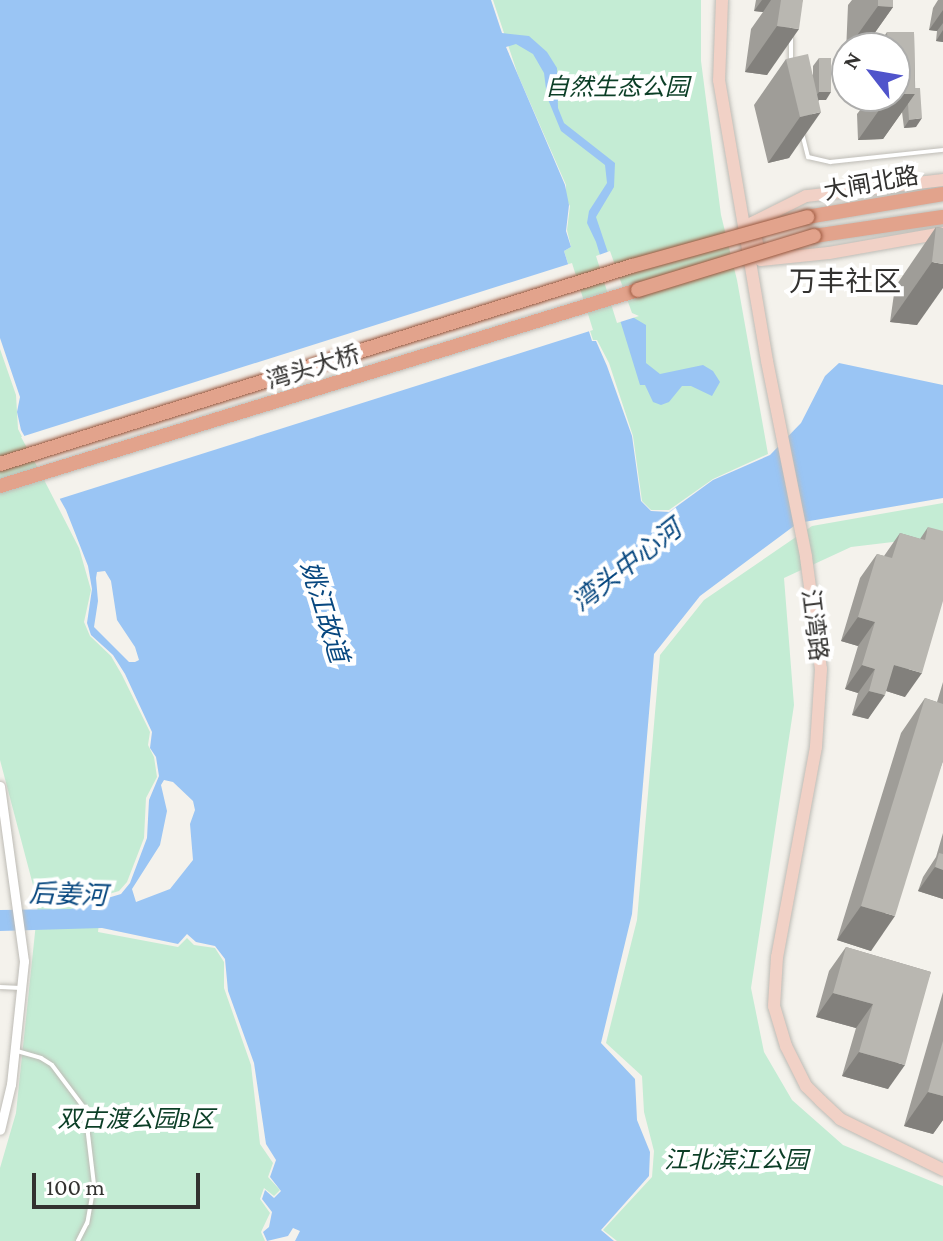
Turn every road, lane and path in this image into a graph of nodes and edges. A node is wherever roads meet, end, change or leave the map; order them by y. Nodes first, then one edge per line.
1 (722, 0) edge
2 (791, 34) edge
3 (791, 64) edge
4 (800, 122) edge
5 (943, 150) edge
6 (943, 180) edge
7 (943, 194) edge
8 (943, 217) edge
9 (943, 233) edge
10 (632, 266) joint
11 (638, 290) joint
12 (0, 464) edge
13 (0, 486) edge
14 (0, 788) edge
15 (0, 987) edge
16 (21, 988) junction
17 (15, 1051) junction
18 (0, 1130) edge
19 (943, 1170) edge
20 (78, 1241) edge

1 - 19 street, 江湾路
2 - 3 lane
4 - 5 lane
6 - 9 street
7 - 10 main road, 大闸北路, bridge
8 - 11 main road, 大闸北路, bridge
10 - 12 main road, 湾头大桥, bridge
11 - 13 main road, 湾头大桥
14 - 16 street
15 - 16 lane
16 - 17 street
17 - 18 street
17 - 20 lane

